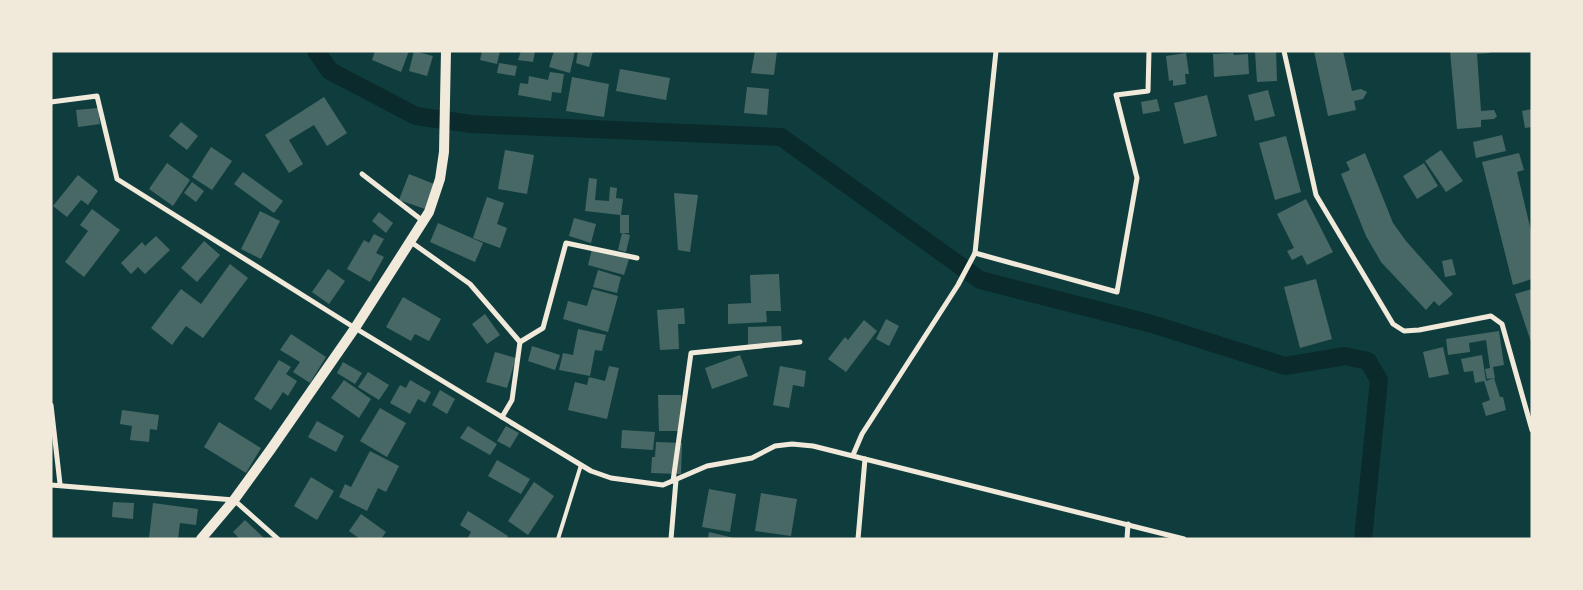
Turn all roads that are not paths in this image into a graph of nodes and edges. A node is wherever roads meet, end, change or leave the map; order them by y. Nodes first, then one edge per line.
1 (446, 51) edge
2 (996, 51) edge
3 (1149, 51) edge
4 (1284, 51) edge
5 (51, 102) edge
6 (362, 174) dead end
7 (423, 221) junction
8 (410, 242) junction
9 (975, 253) junction
10 (637, 258) dead end
11 (355, 328) junction
12 (520, 342) junction
13 (800, 342) dead end
14 (51, 405) edge
15 (502, 417) junction
16 (1532, 430) edge
17 (853, 455) junction
18 (865, 459) junction
19 (581, 465) junction
20 (674, 480) junction
21 (60, 484) junction
22 (51, 485) edge
23 (234, 500) junction
24 (1128, 524) junction
25 (201, 539) edge
26 (278, 539) edge
27 (558, 539) edge
28 (670, 539) edge
29 (858, 539) edge
30 (1127, 539) edge
31 (1184, 539) edge

1 - 7 main road
2 - 9 street
3 - 9 street
4 - 16 street
5 - 11 street
6 - 7 street
7 - 8 main road
8 - 11 main road
8 - 12 street
9 - 17 street
10 - 12 street
11 - 15 street
11 - 23 main road
12 - 15 street
13 - 20 street
14 - 21 street
15 - 19 street
17 - 18 street
17 - 20 street
18 - 24 street
18 - 29 street
19 - 20 street
19 - 27 lane
20 - 28 street
21 - 22 street
21 - 23 street
23 - 25 main road
23 - 26 street
24 - 30 street
24 - 31 street

